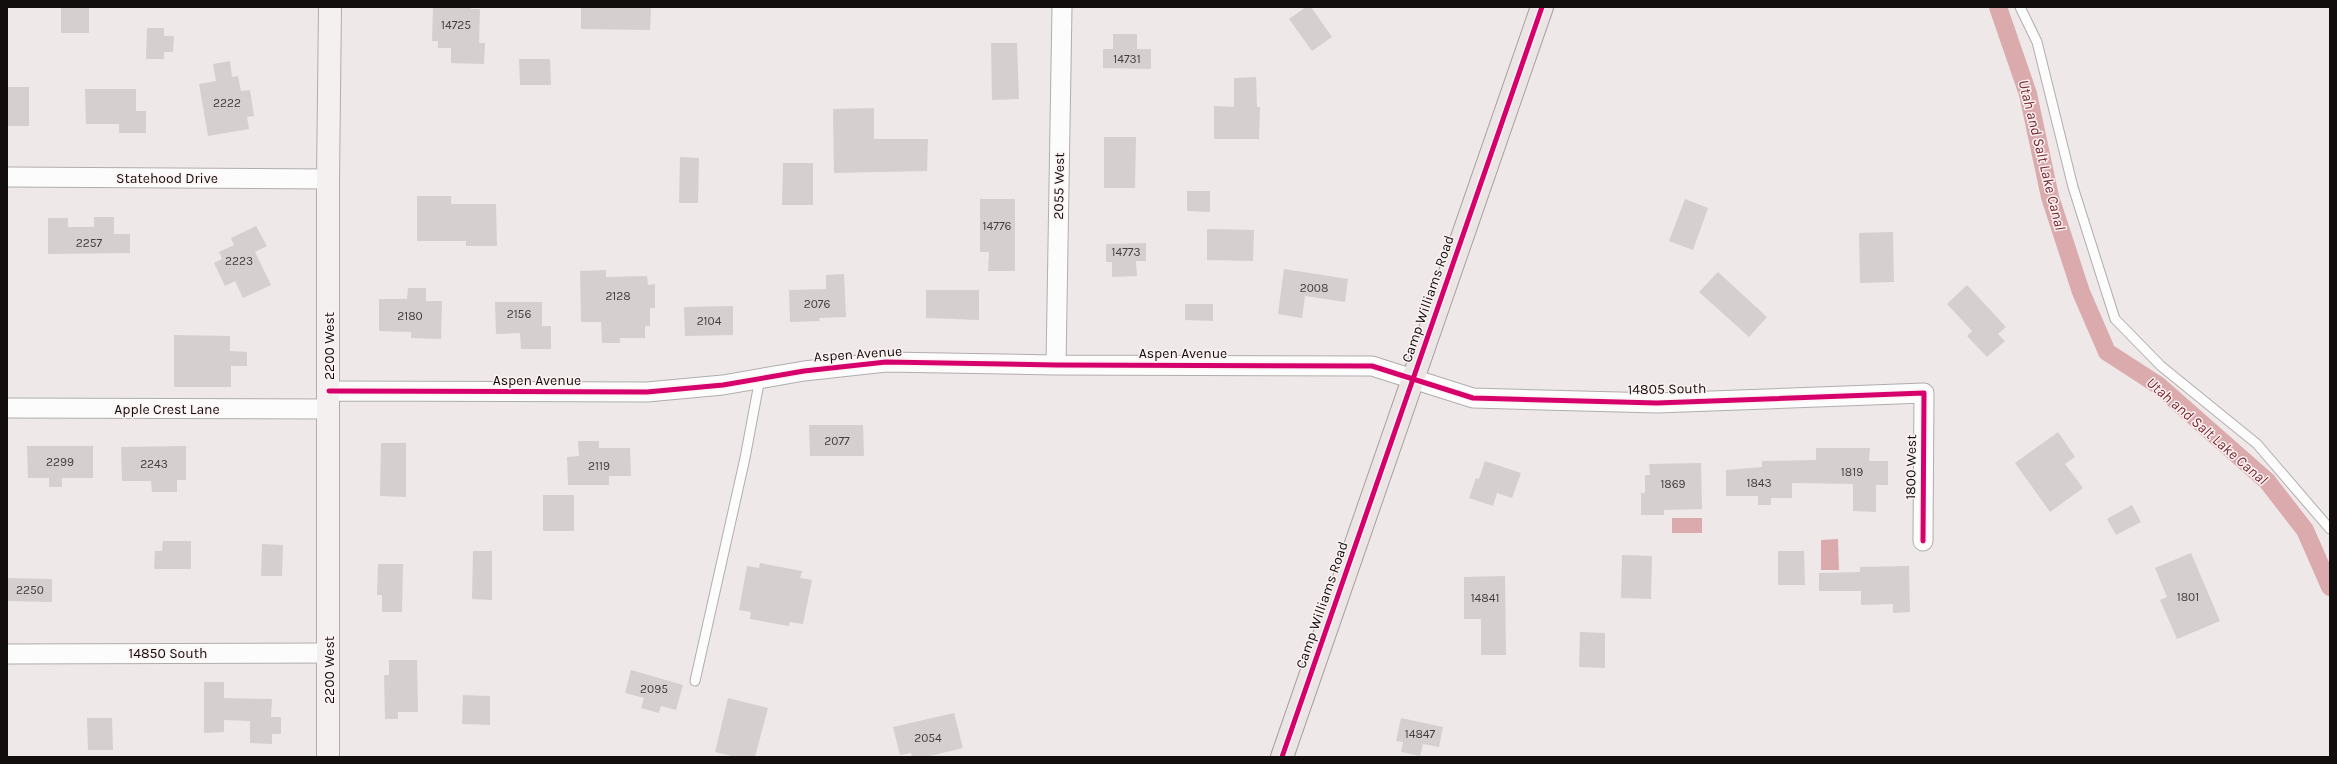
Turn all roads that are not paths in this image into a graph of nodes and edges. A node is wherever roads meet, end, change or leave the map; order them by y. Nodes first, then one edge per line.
1 (330, 7) edge
2 (1062, 7) edge
3 (1542, 7) edge
4 (2020, 7) edge
5 (7, 177) edge
6 (328, 179) junction
7 (1056, 365) junction
8 (760, 378) junction
9 (1413, 379) junction
10 (1924, 394) joint
11 (328, 400) junction
12 (7, 408) edge
13 (2330, 529) edge
14 (1923, 541) dead end
15 (329, 653) junction
16 (7, 654) edge
17 (695, 681) dead end
18 (328, 757) edge
19 (1282, 757) edge

1 - 6 street, 2200 West
2 - 7 street, 2055 West
3 - 9 main road, Camp Williams Road
4 - 13 lane
5 - 6 street, Statehood Drive
6 - 11 street, 2200 West
7 - 8 street, Aspen Avenue
7 - 9 street, Aspen Avenue
8 - 11 street, Aspen Avenue
8 - 17 lane
9 - 10 street, 14805 South
9 - 19 main road, Camp Williams Road
10 - 14 street, 1800 West
11 - 12 street, Apple Crest Lane
11 - 15 street, 2200 West
15 - 16 street, 14850 South
15 - 18 street, 2200 West

